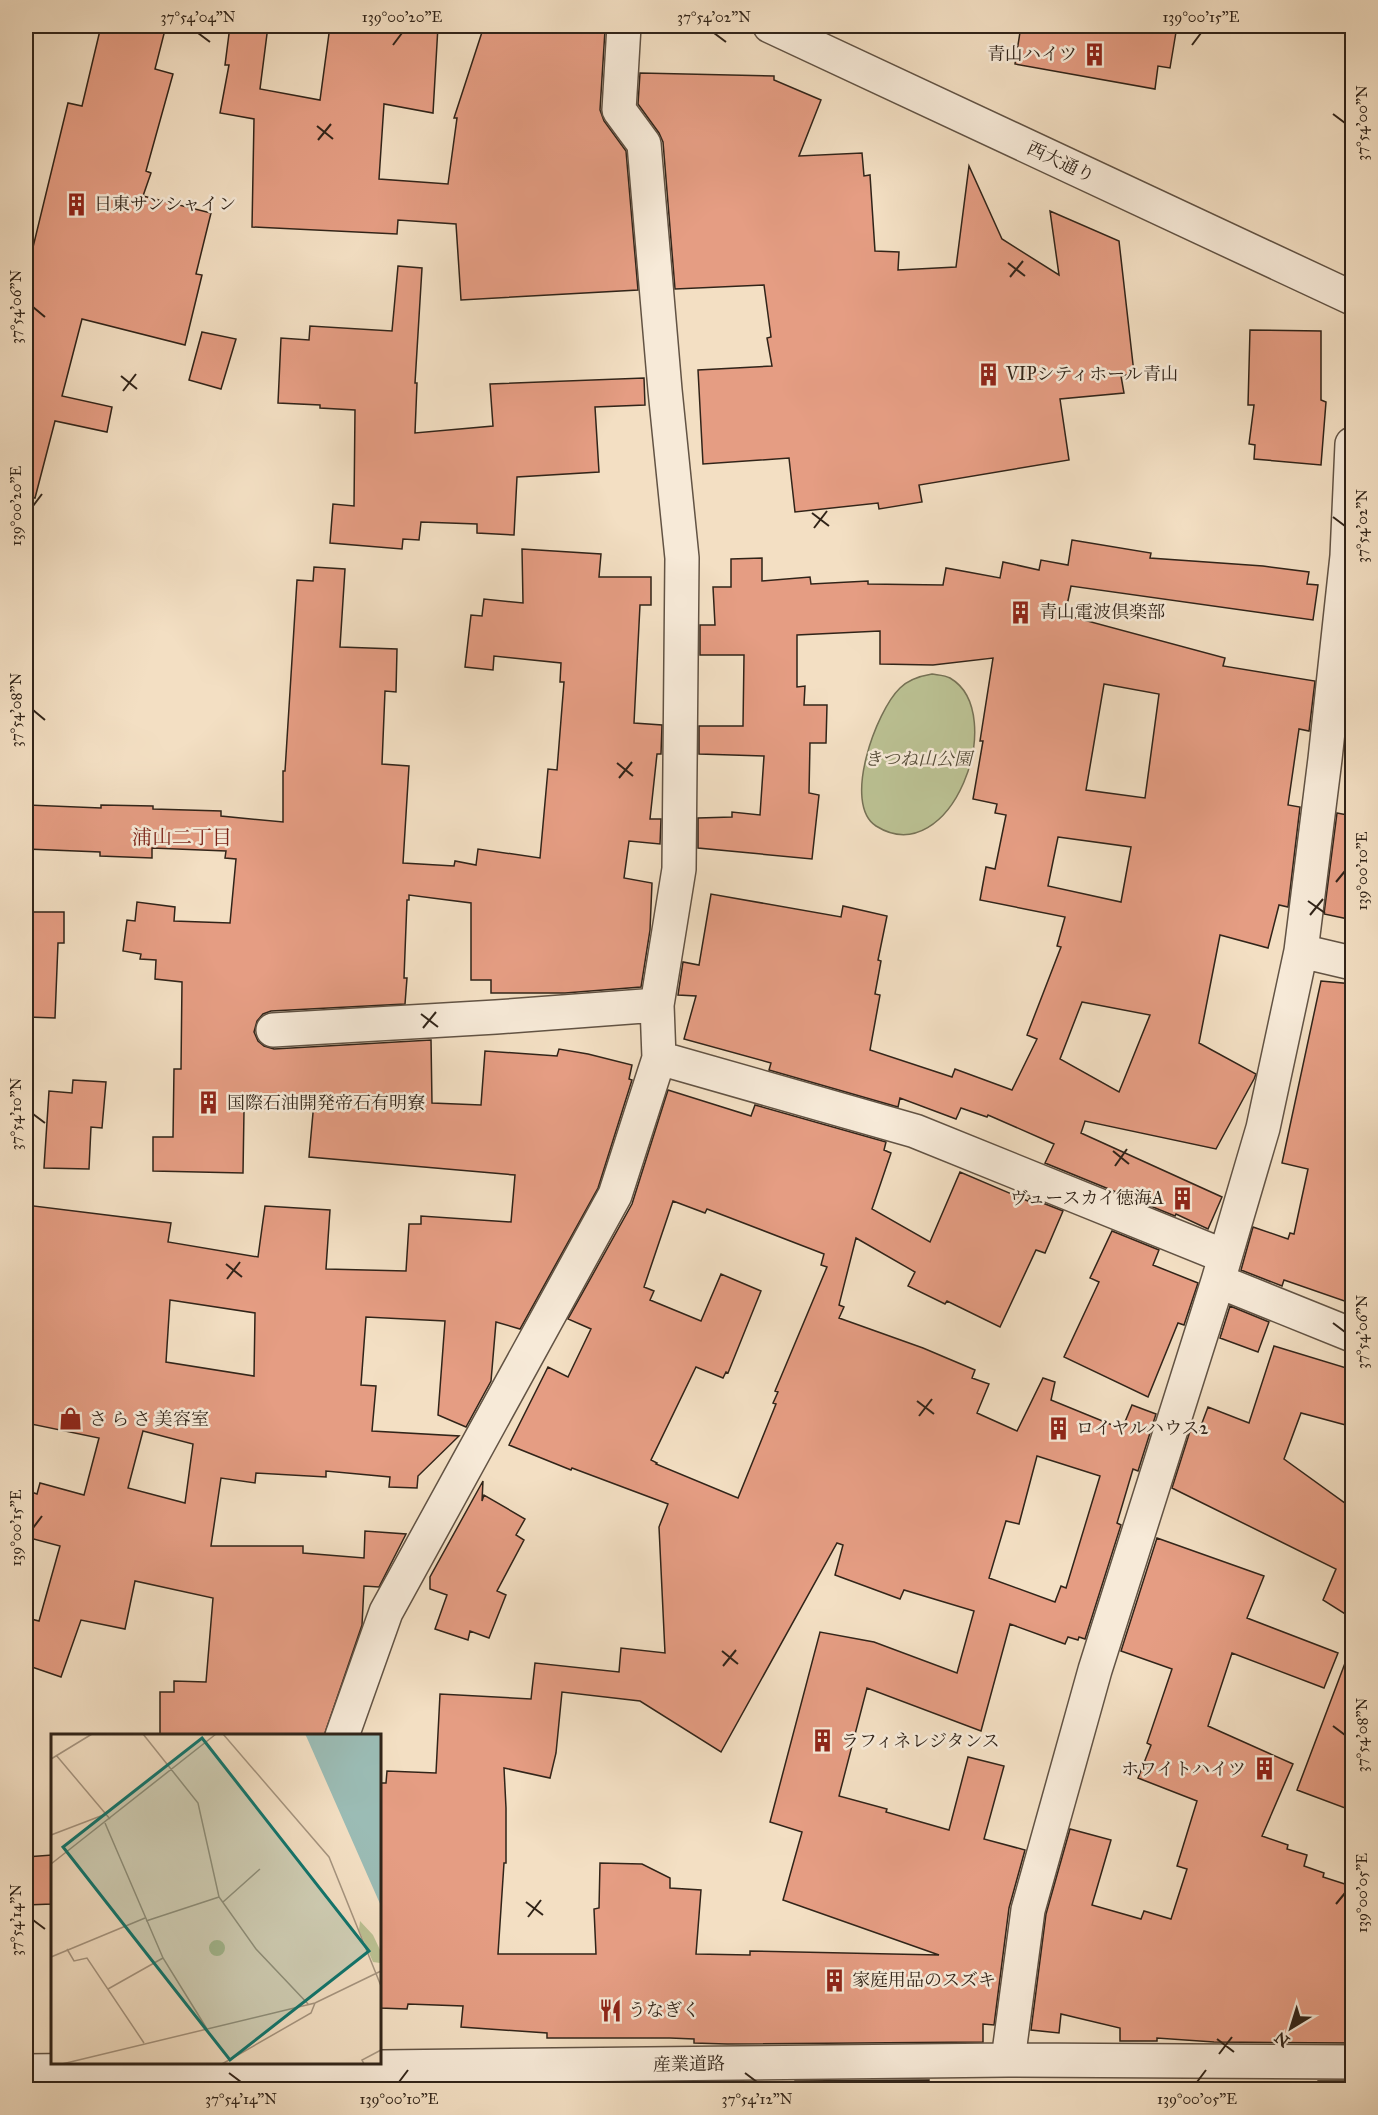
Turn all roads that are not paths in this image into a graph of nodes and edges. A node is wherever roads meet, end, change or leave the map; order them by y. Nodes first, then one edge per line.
1 (624, 26) edge
2 (770, 26) edge
3 (1353, 298) edge
4 (1353, 444) edge
5 (1301, 951) junction
6 (1353, 963) edge
7 (657, 1005) junction
8 (273, 1030) dead end
9 (659, 1058) junction
10 (1221, 1268) junction
11 (1353, 1335) edge
12 (343, 1734) edge
13 (1008, 2060) junction
14 (1353, 2062) edge
15 (26, 2070) edge
16 (336, 2073) edge
17 (960, 2075) edge

1 - 7 street
2 - 3 street, 西大通り
4 - 5 street
5 - 6 street
5 - 10 street
7 - 8 street
7 - 9 street
9 - 10 street
9 - 12 street
10 - 11 street
10 - 13 street
13 - 14 street, 産業道路
13 - 17 street, 産業道路
15 - 16 street, 産業道路
16 - 17 street, 産業道路

